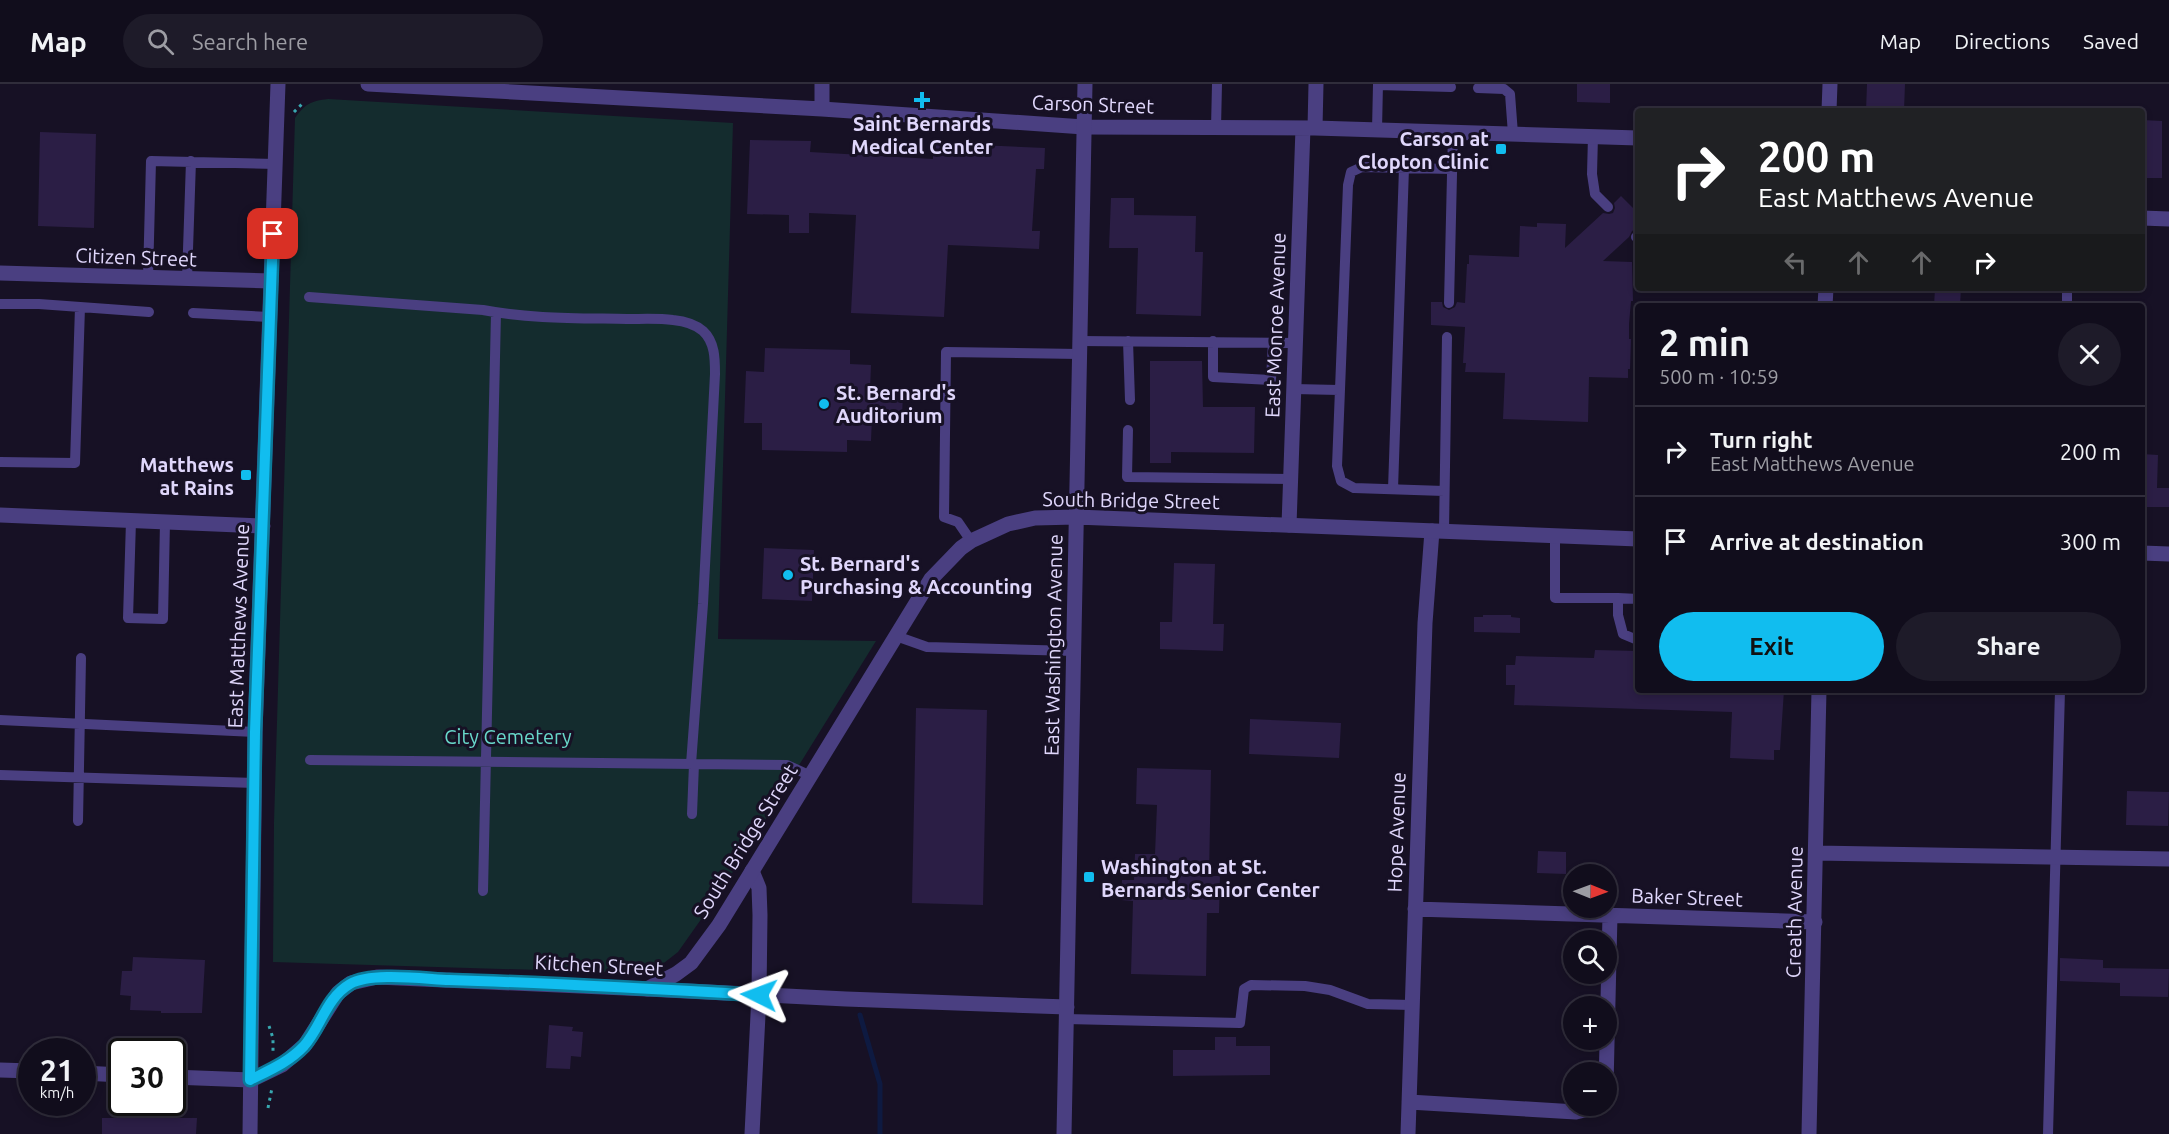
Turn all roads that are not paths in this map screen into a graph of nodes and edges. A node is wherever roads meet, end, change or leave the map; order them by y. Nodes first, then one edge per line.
1 (278, 84) edge
2 (368, 84) edge
3 (822, 84) edge
4 (1085, 84) edge
5 (1216, 84) edge
6 (1316, 84) edge
7 (1830, 84) edge
8 (1378, 85) edge
9 (1452, 87) dead end
10 (1478, 88) dead end
11 (1829, 108) edge
12 (822, 109) junction
13 (1084, 127) junction
14 (1216, 128) junction
15 (1309, 128) junction
16 (1377, 130) junction
17 (1453, 132) junction
18 (1513, 134) junction
19 (1593, 136) junction
20 (1635, 138) edge
21 (191, 161) junction
22 (276, 164) junction
23 (1404, 168) junction
24 (1452, 169) junction
25 (1608, 207) dead end
26 (2145, 218) edge
27 (2169, 219) edge
28 (0, 273) edge
29 (148, 278) junction
30 (186, 279) junction
31 (271, 281) junction
32 (309, 297) dead end
33 (1449, 303) dead end
34 (0, 304) edge
35 (80, 307) junction
36 (149, 312) dead end
37 (193, 313) dead end
38 (496, 313) junction
39 (270, 317) junction
40 (1447, 337) dead end
41 (1128, 341) junction
42 (1213, 341) junction
43 (1273, 342) junction
44 (1296, 343) junction
45 (1079, 347) junction
46 (1294, 389) junction
47 (1339, 390) junction
48 (1130, 400) dead end
49 (1128, 430) dead end
50 (0, 462) edge
51 (1291, 479) junction
52 (1393, 489) junction
53 (1444, 491) junction
54 (0, 515) edge
55 (1076, 517) junction
56 (131, 520) junction
57 (165, 522) junction
58 (1289, 525) junction
59 (263, 526) junction
60 (1438, 531) junction
61 (1556, 536) junction
62 (1635, 538) edge
63 (971, 541) junction
64 (2145, 553) edge
65 (2169, 554) edge
66 (1618, 598) junction
67 (1635, 599) edge
68 (896, 636) junction
69 (1635, 639) dead end
70 (1074, 651) junction
71 (81, 658) dead end
72 (1819, 693) edge
73 (2060, 693) edge
74 (0, 720) edge
75 (80, 724) junction
76 (255, 732) junction
77 (310, 760) dead end
78 (486, 762) junction
79 (692, 764) junction
80 (0, 775) edge
81 (811, 776) junction
82 (79, 777) junction
83 (255, 783) junction
84 (692, 814) dead end
85 (78, 821) dead end
86 (1816, 853) junction
87 (2055, 857) junction
88 (2169, 859) edge
89 (752, 871) junction
90 (483, 891) dead end
91 (1414, 909) junction
92 (1563, 914) edge
93 (1617, 915) edge
94 (1610, 918) edge
95 (1815, 922) junction
96 (647, 989) junction
97 (759, 995) junction
98 (1412, 1005) junction
99 (1067, 1013) junction
100 (1607, 1062) edge
101 (0, 1070) edge
102 (18, 1071) edge
103 (186, 1078) edge
104 (250, 1080) junction
105 (1409, 1102) junction
106 (1563, 1111) edge
107 (250, 1134) edge
108 (752, 1134) edge
109 (1065, 1134) edge
110 (1408, 1134) edge
111 (1809, 1134) edge
112 (2048, 1134) edge

1 - 22 street, East Matthews Avenue
2 - 12 street, Carson Street
3 - 12 street
4 - 13 street, East Washington Avenue
5 - 14 lane
6 - 15 street, East Monroe Avenue
7 - 11 street
8 - 9 lane
8 - 16 lane
10 - 18 lane
12 - 13 street, Carson Street
13 - 14 street, Carson Street
13 - 45 street, East Washington Avenue
14 - 15 street, Carson Street
15 - 16 street, Carson Street
15 - 44 street, East Monroe Avenue
16 - 17 street, Carson Street
17 - 18 street, Carson Street
17 - 24 lane
18 - 19 street, Carson Street
19 - 20 street, Carson Street
19 - 25 lane
21 - 22 lane
21 - 29 lane
21 - 30 lane
22 - 31 street, East Matthews Avenue
23 - 24 lane
23 - 47 lane
23 - 52 lane
24 - 33 lane
26 - 27 street
28 - 29 street, Citizen Street
29 - 30 street, Citizen Street
30 - 31 street, Citizen Street
31 - 39 street, East Matthews Avenue
32 - 38 lane
34 - 35 lane
35 - 36 lane
35 - 50 lane
37 - 39 lane
38 - 78 lane
38 - 79 lane
39 - 59 street, East Matthews Avenue
40 - 53 lane
41 - 42 lane
41 - 45 lane
41 - 48 lane
42 - 43 lane
42 - 43 lane
43 - 44 lane
44 - 46 street, East Monroe Avenue
45 - 55 street, East Washington Avenue
45 - 63 lane
46 - 47 lane
46 - 51 street, East Monroe Avenue
47 - 52 lane
49 - 51 lane
51 - 58 street, East Monroe Avenue
52 - 53 lane
53 - 60 lane
54 - 56 street
55 - 58 street, South Bridge Street
55 - 63 street, South Bridge Street
55 - 70 street, East Washington Avenue
56 - 57 street
56 - 57 lane
57 - 59 street
58 - 60 street, South Bridge Street
59 - 76 street, East Matthews Avenue
60 - 61 street, South Bridge Street
60 - 91 street, Hope Avenue
61 - 62 street, South Bridge Street
61 - 66 lane
63 - 68 street, South Bridge Street
64 - 65 street
66 - 67 lane
66 - 69 lane
68 - 70 lane
68 - 81 street, South Bridge Street
70 - 99 street, East Washington Avenue
71 - 75 lane
72 - 86 street, Creath Avenue
73 - 87 lane
74 - 75 lane
75 - 76 lane
75 - 82 lane
76 - 83 street, East Matthews Avenue
77 - 78 lane
78 - 79 lane
78 - 90 lane
79 - 81 lane
79 - 84 lane
80 - 82 lane
81 - 89 street, South Bridge Street
82 - 83 lane
82 - 85 lane
83 - 104 street, East Matthews Avenue
86 - 87 street
86 - 95 street, Creath Avenue
87 - 88 street
87 - 112 lane
89 - 96 street, South Bridge Street
89 - 97 street
91 - 92 street, Baker Street
91 - 98 street, Hope Avenue
93 - 95 street, Baker Street
94 - 100 street
95 - 111 street, Creath Avenue
96 - 97 street, Kitchen Street
96 - 104 street, Kitchen Street
97 - 99 street, Kitchen Street
97 - 108 street
98 - 99 lane
98 - 105 street, Hope Avenue
99 - 109 street, East Washington Avenue
101 - 102 street
103 - 104 street, Kitchen Street
104 - 107 street, East Matthews Avenue
105 - 106 street
105 - 110 street, Hope Avenue

